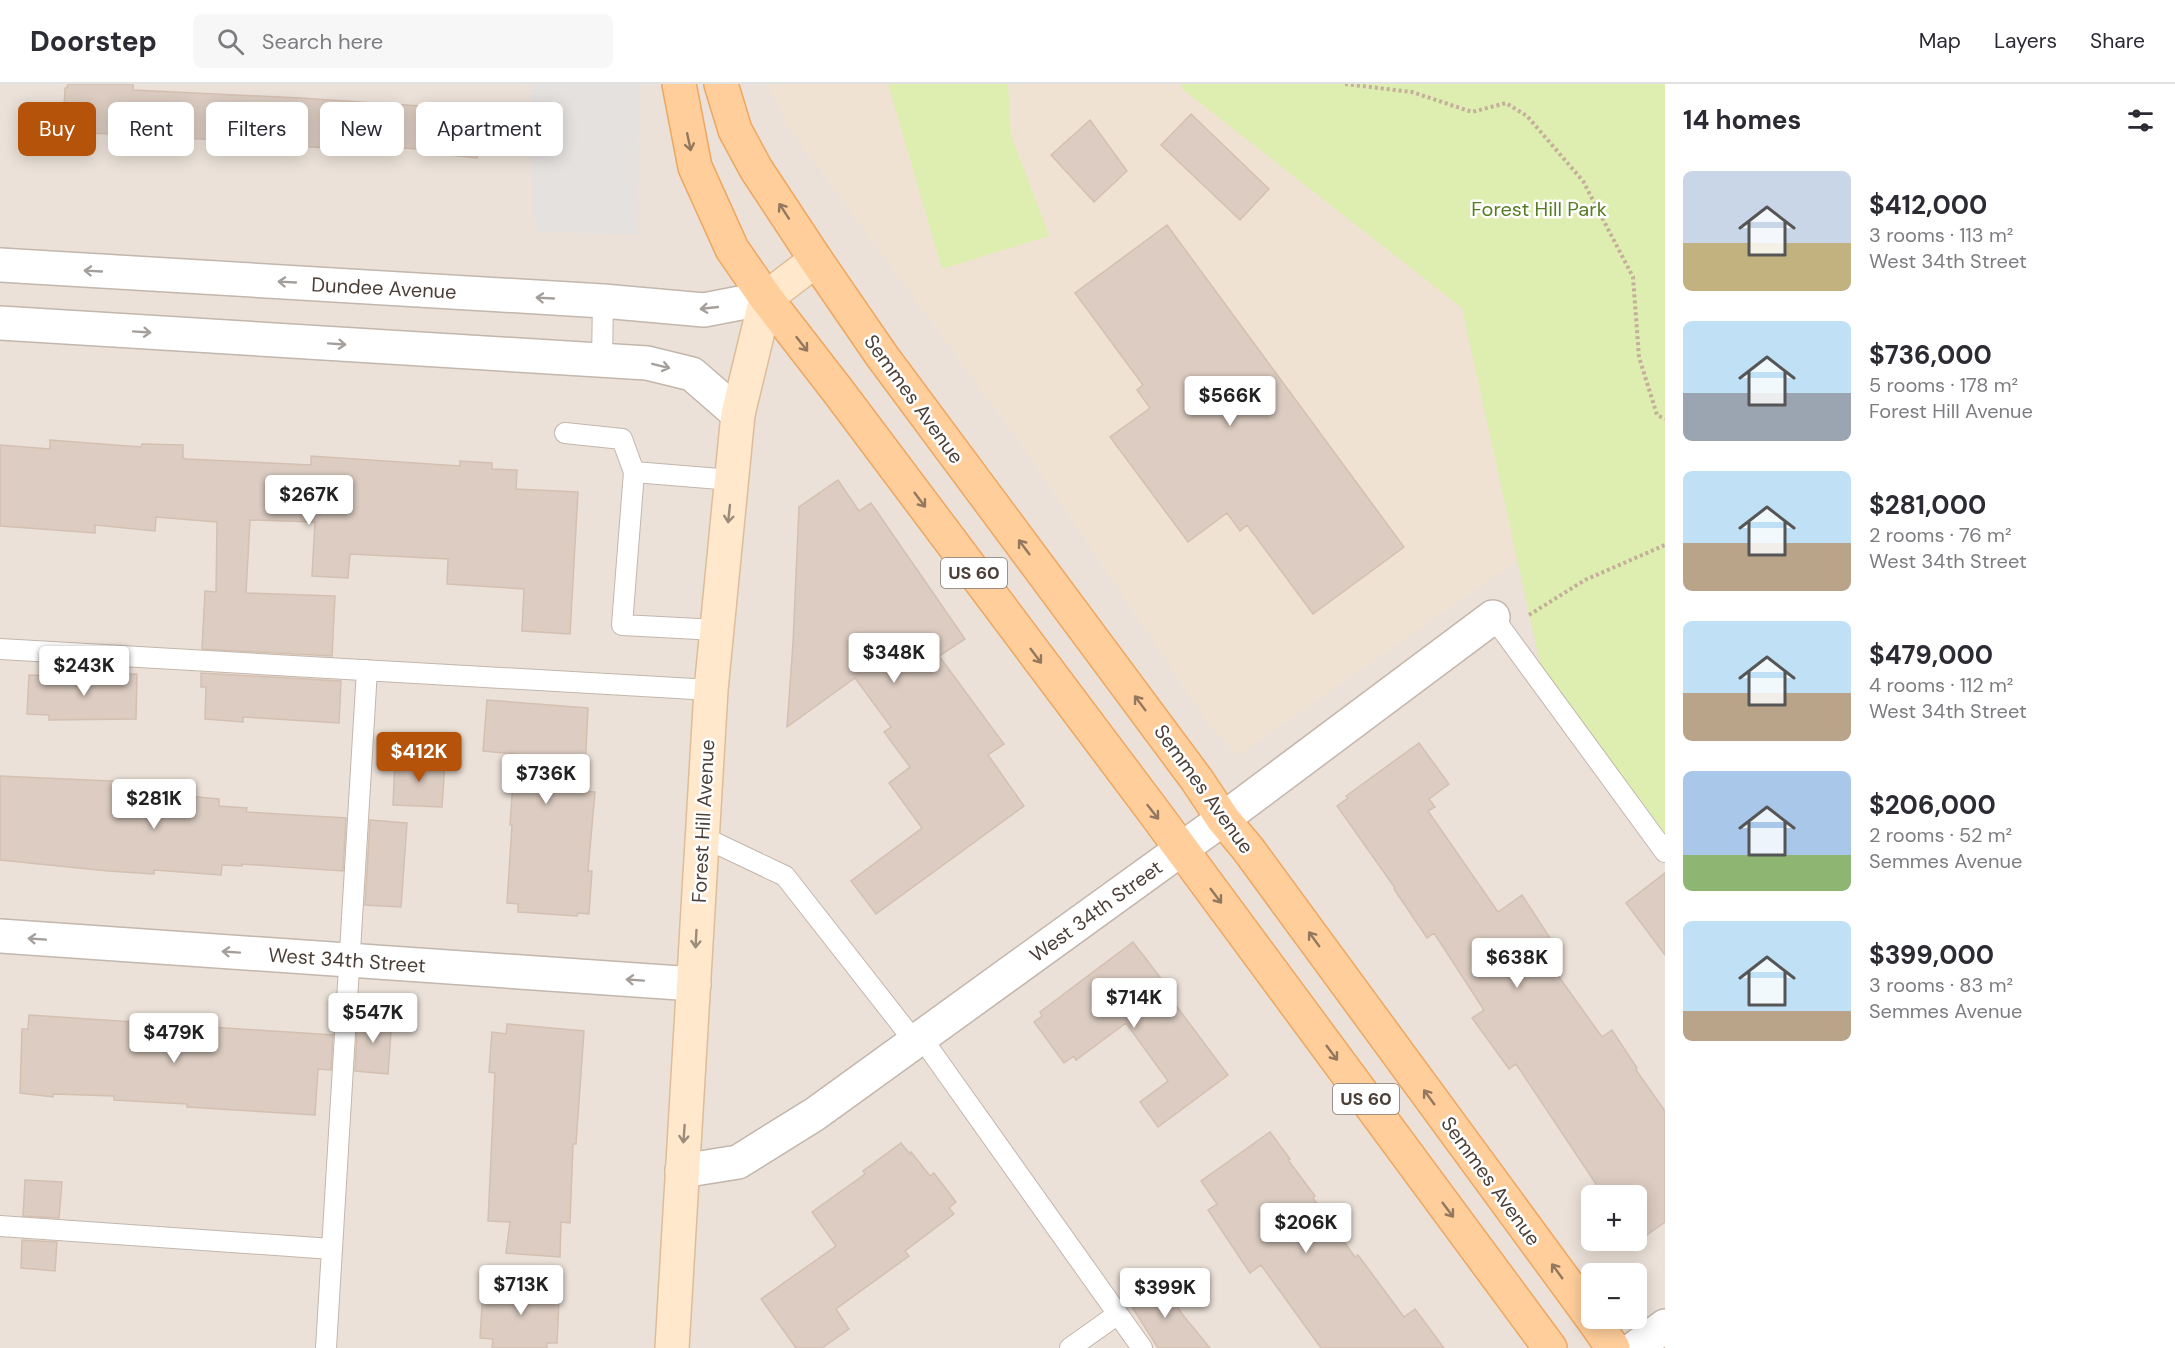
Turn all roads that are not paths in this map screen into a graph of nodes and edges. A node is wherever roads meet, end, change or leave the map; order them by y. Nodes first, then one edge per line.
1 (679, 84) edge
2 (721, 84) edge
3 (816, 260) junction
4 (0, 265) edge
5 (766, 298) junction
6 (603, 301) junction
7 (0, 323) edge
8 (603, 361) junction
9 (738, 414) junction
10 (565, 433) dead end
11 (634, 472) junction
12 (732, 480) junction
13 (1498, 624) joint
14 (717, 630) junction
15 (0, 649) edge
16 (368, 670) junction
17 (711, 690) junction
18 (1223, 819) junction
19 (703, 837) junction
20 (1181, 849) junction
21 (1664, 849) edge
22 (0, 936) edge
23 (350, 961) junction
24 (694, 984) junction
25 (918, 1040) junction
26 (682, 1171) junction
27 (0, 1226) edge
28 (332, 1250) junction
29 (1581, 1303) edge
30 (1118, 1314) junction
31 (1665, 1326) edge
32 (1600, 1329) edge
33 (326, 1348) edge
34 (672, 1348) edge
35 (1070, 1348) edge
36 (1142, 1348) edge
37 (1550, 1348) edge
38 (1613, 1348) edge
39 (1635, 1348) edge

1 -> 5 main road, US 60
3 -> 2 main road, US 60
3 - 5 street
18 -> 3 main road, Semmes Avenue / US 60
6 -> 4 street, Dundee Avenue
5 -> 6 street, Dundee Avenue
5 - 9 street, Forest Hill Avenue
5 -> 20 main road, US 60
6 - 8 lane
7 -> 8 street
8 -> 9 street
9 - 12 street, Forest Hill Avenue
10 - 11 lane
11 - 12 lane
11 - 14 lane
12 -> 14 street, Forest Hill Avenue
13 - 18 street, West 34th Street
13 - 21 lane
14 - 17 street, Forest Hill Avenue
15 - 16 lane
16 - 17 lane
16 - 23 lane
17 - 19 street, Forest Hill Avenue
18 - 20 street, West 34th Street
29 -> 18 main road, Semmes Avenue / US 60
19 -> 24 street, Forest Hill Avenue
19 - 25 lane
20 - 25 street, West 34th Street
20 -> 37 main road, US 60
23 -> 22 street, West 34th Street
24 -> 23 street, West 34th Street
23 - 28 lane
24 -> 26 street, Forest Hill Avenue
25 - 26 street, West 34th Street
25 - 30 lane
26 - 34 street, Forest Hill Avenue
27 - 28 lane
28 - 33 lane
30 - 35 lane
30 - 36 lane
31 - 39 street
32 - 38 main road, Semmes Avenue / US 60

